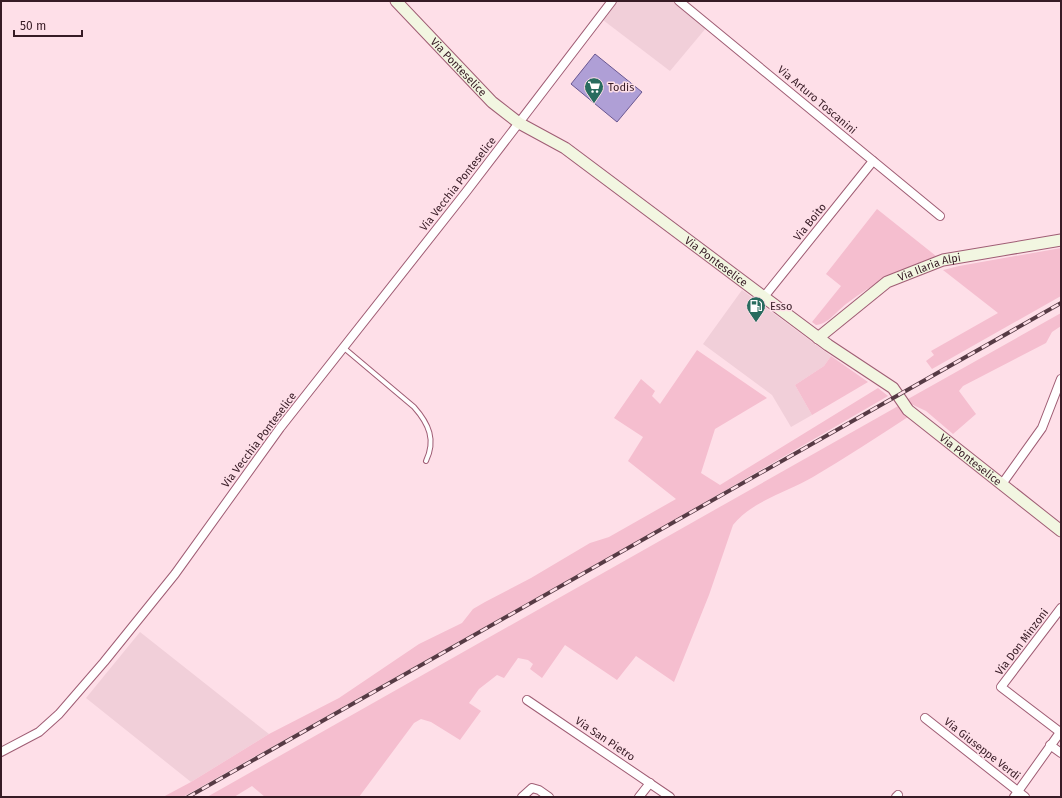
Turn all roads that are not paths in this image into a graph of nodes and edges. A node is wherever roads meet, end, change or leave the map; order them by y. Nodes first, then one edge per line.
1 (396, 1) edge
2 (612, 1) edge
3 (679, 1) edge
4 (519, 123) junction
5 (873, 161) junction
6 (940, 216) dead end
7 (1061, 240) edge
8 (763, 298) junction
9 (818, 338) junction
10 (344, 348) junction
11 (1061, 379) edge
12 (426, 461) dead end
13 (1002, 484) junction
14 (1061, 531) edge
15 (1061, 608) edge
16 (527, 700) dead end
17 (925, 718) dead end
18 (1061, 731) edge
19 (1050, 745) junction
20 (1, 752) edge
21 (1061, 753) edge
22 (650, 783) junction
23 (1016, 794) edge
24 (522, 797) edge
25 (549, 797) edge
26 (639, 797) edge
27 (670, 797) edge
28 (1025, 797) edge

1 - 4 street, Via Ponteselice
2 - 4 street, Via Vecchia Ponteselice
3 - 5 street, Via Arturo Toscanini
4 - 8 street, Via Ponteselice
4 - 10 street, Via Vecchia Ponteselice
5 - 6 street, Via Arturo Toscanini
5 - 8 street, Via Boito
7 - 9 street, Via Ilaria Alpi
8 - 9 street, Via Ponteselice
9 - 13 street, Via Ponteselice
10 - 12 lane
10 - 20 street, Via Vecchia Ponteselice
11 - 13 street
13 - 14 street, Via Ponteselice
15 - 18 street, Via Don Minzoni
16 - 22 street, Via San Pietro
17 - 23 street, Via Giuseppe Verdi
18 - 19 street
19 - 21 street
19 - 23 street
22 - 26 street
22 - 27 street, Via San Pietro
23 - 28 street, Via Giuseppe Verdi
24 - 25 street

